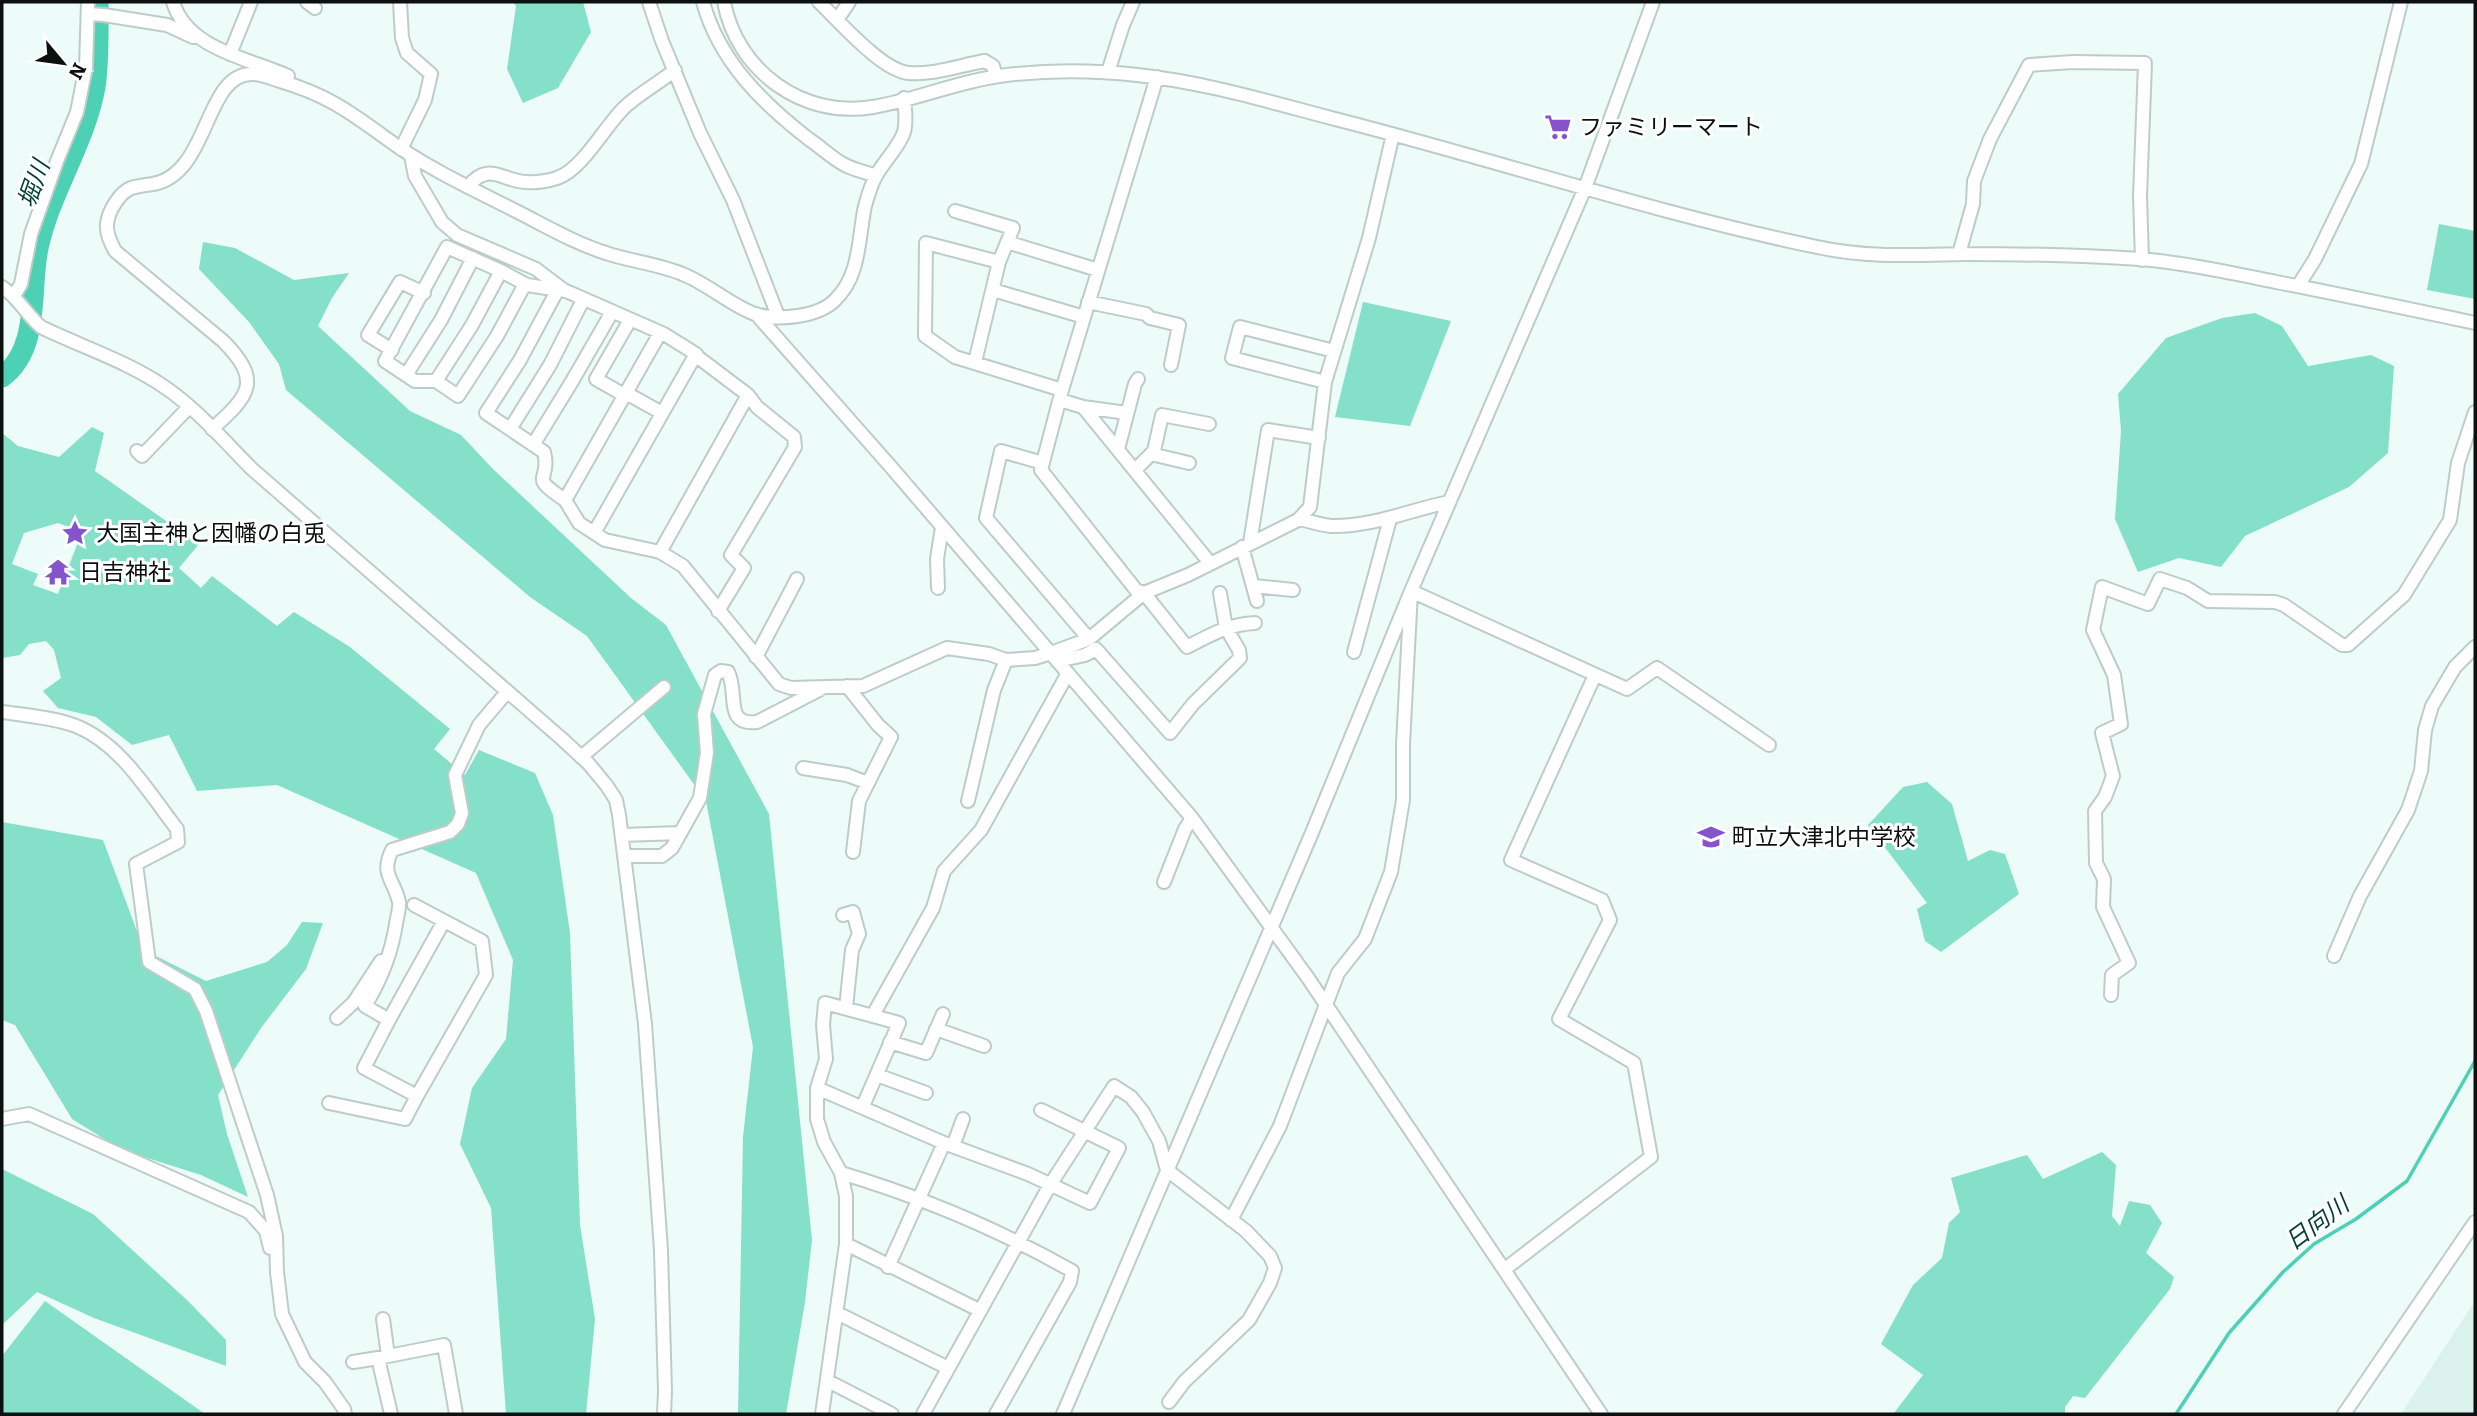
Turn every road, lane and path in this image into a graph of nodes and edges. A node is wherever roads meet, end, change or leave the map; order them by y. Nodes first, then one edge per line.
1 (173, 2) edge
2 (251, 2) edge
3 (400, 2) edge
4 (649, 2) edge
5 (703, 2) edge
6 (724, 2) edge
7 (820, 2) edge
8 (849, 2) edge
9 (1133, 2) edge
10 (1653, 2) edge
11 (2401, 2) edge
12 (88, 8) edge
13 (837, 20) junction
14 (206, 43) junction
15 (230, 54) junction
16 (675, 70) junction
17 (1108, 72) junction
18 (996, 76) junction
19 (1157, 77) junction
20 (308, 89) junction
21 (904, 98) junction
22 (1393, 134) junction
23 (406, 152) junction
24 (876, 176) junction
25 (468, 187) junction
26 (1585, 188) junction
27 (955, 211) dead end
28 (1007, 243) junction
29 (1959, 254) junction
30 (473, 258) junction
31 (2142, 260) junction
32 (999, 262) junction
33 (1098, 270) junction
34 (501, 271) junction
35 (525, 284) junction
36 (2298, 286) junction
37 (2, 287) edge
38 (993, 290) junction
39 (561, 291) junction
40 (424, 293) junction
41 (14, 296) junction
42 (583, 300) junction
43 (1088, 302) junction
44 (612, 312) junction
45 (756, 314) junction
46 (778, 316) junction
47 (1084, 317) junction
48 (630, 320) junction
49 (2475, 323) edge
50 (660, 333) junction
51 (391, 350) junction
52 (1334, 351) junction
53 (696, 354) junction
54 (975, 362) junction
55 (1171, 365) dead end
56 (406, 375) junction
57 (1138, 379) dead end
58 (436, 381) junction
59 (1325, 382) junction
60 (625, 394) junction
61 (748, 395) junction
62 (1061, 395) junction
63 (189, 407) junction
64 (1083, 407) junction
65 (2475, 412) edge
66 (662, 413) junction
67 (1127, 413) junction
68 (1209, 424) dead end
69 (212, 429) junction
70 (510, 429) junction
71 (1319, 438) junction
72 (533, 445) junction
73 (1118, 449) junction
74 (137, 451) dead end
75 (1151, 454) junction
76 (1043, 463) junction
77 (1189, 464) dead end
78 (1135, 470) junction
79 (565, 500) junction
80 (1450, 502) junction
81 (1299, 519) junction
82 (1390, 519) junction
83 (942, 527) junction
84 (594, 533) junction
85 (1246, 545) junction
86 (660, 551) junction
87 (1210, 563) junction
88 (797, 579) dead end
89 (1254, 586) junction
90 (938, 588) dead end
91 (1293, 590) dead end
92 (1411, 591) junction
93 (1144, 593) junction
94 (1220, 593) dead end
95 (1257, 601) dead end
96 (718, 611) junction
97 (1255, 623) dead end
98 (1226, 628) junction
99 (1090, 639) junction
100 (2475, 647) edge
101 (1354, 652) dead end
102 (756, 657) junction
103 (1054, 657) junction
104 (1006, 660) junction
105 (1068, 673) junction
106 (1595, 675) junction
107 (847, 686) junction
108 (664, 687) dead end
109 (825, 687) junction
110 (507, 692) junction
111 (2, 712) edge
112 (1769, 745) dead end
113 (581, 757) junction
114 (803, 768) dead end
115 (868, 783) junction
116 (968, 801) dead end
117 (1192, 818) junction
118 (679, 833) junction
119 (622, 835) junction
120 (853, 852) dead end
121 (624, 856) junction
122 (1164, 882) dead end
123 (414, 905) dead end
124 (852, 912) dead end
125 (444, 921) junction
126 (1272, 925) junction
127 (395, 932) junction
128 (2334, 956) dead end
129 (2111, 995) dead end
130 (1326, 1005) junction
131 (846, 1008) junction
132 (943, 1014) dead end
133 (873, 1015) junction
134 (337, 1018) dead end
135 (389, 1020) junction
136 (936, 1029) junction
137 (890, 1042) junction
138 (984, 1046) dead end
139 (877, 1075) junction
140 (817, 1088) junction
141 (926, 1093) dead end
142 (417, 1096) junction
143 (330, 1102) dead end
144 (863, 1106) junction
145 (1041, 1110) dead end
146 (2, 1119) edge
147 (963, 1119) dead end
148 (1084, 1131) junction
149 (949, 1144) junction
150 (1167, 1170) junction
151 (841, 1173) junction
152 (1050, 1185) junction
153 (919, 1201) junction
154 (1231, 1220) junction
155 (2475, 1222) edge
156 (1019, 1241) junction
157 (846, 1244) junction
158 (888, 1267) junction
159 (1505, 1269) junction
160 (276, 1272) junction
161 (979, 1310) junction
162 (837, 1313) junction
163 (383, 1319) dead end
164 (383, 1357) junction
165 (353, 1362) dead end
166 (948, 1368) junction
167 (828, 1381) junction
168 (1169, 1402) dead end
169 (345, 1414) edge
170 (391, 1414) edge
171 (456, 1414) edge
172 (664, 1414) edge
173 (822, 1414) edge
174 (892, 1414) edge
175 (923, 1414) edge
176 (996, 1414) edge
177 (1063, 1414) edge
178 (1601, 1414) edge
179 (2344, 1414) edge

1 - 14 street
2 - 15 street
3 - 23 street
4 - 16 street
5 - 24 street
6 - 21 street
7 - 13 street
8 - 13 street
9 - 17 street
10 - 26 street
11 - 36 street
12 - 14 street
12 - 41 street
13 - 18 street
14 - 15 street
15 - 20 street
16 - 25 street
16 - 46 street
17 - 18 street
17 - 19 street
18 - 21 street
19 - 22 street
19 - 33 street
20 - 23 street
20 - 69 street
21 - 24 street
22 - 26 street
22 - 52 street
23 - 25 street
23 - 39 street
24 - 46 street
25 - 45 street
26 - 29 street
26 - 80 street
27 - 28 street
28 - 32 street
28 - 33 street
29 - 31 street
29 - 31 street
30 - 34 street
30 - 40 street
30 - 56 street
31 - 36 street
32 - 38 street
32 - 54 street
33 - 43 street
34 - 35 street
34 - 58 street
35 - 39 street
35 - 58 street
36 - 49 street
37 - 41 street
38 - 47 street
38 - 54 street
39 - 42 street
39 - 70 street
40 - 51 street
40 - 51 street
41 - 63 street
42 - 44 street
42 - 70 street
43 - 47 street
43 - 55 street
44 - 48 street
44 - 72 street
45 - 46 street
45 - 83 street
47 - 62 street
48 - 50 street
48 - 60 street
50 - 53 street
50 - 60 street
51 - 56 street
52 - 59 street
52 - 59 street
53 - 61 street
53 - 66 street
54 - 62 street
56 - 58 street
57 - 67 street
59 - 71 street
60 - 66 street
60 - 79 street
61 - 86 street
61 - 96 street
62 - 64 street
62 - 76 street
63 - 69 street
63 - 74 street
64 - 67 street
64 - 73 street
65 - 129 street
66 - 84 street
67 - 73 street
68 - 75 street
69 - 110 street
70 - 72 street
71 - 81 street
71 - 85 street
72 - 79 street
73 - 78 street
75 - 77 street
75 - 78 street
76 - 93 street
76 - 99 street
78 - 87 street
79 - 84 street
80 - 82 street
80 - 92 street
81 - 82 street
81 - 85 street
82 - 101 street
83 - 90 street
83 - 103 street
84 - 86 street
85 - 87 street
85 - 89 street
86 - 96 street
87 - 93 street
88 - 102 street
89 - 91 street
89 - 95 street
92 - 106 street
92 - 126 street
92 - 130 street
93 - 98 street
93 - 99 street
94 - 98 street
96 - 102 street
97 - 98 street
98 - 103 street
99 - 103 street
100 - 128 street
102 - 109 street
103 - 104 street
103 - 105 street
104 - 107 street
104 - 116 street
105 - 117 street
105 - 133 street
106 - 112 street
106 - 159 street
107 - 109 street
107 - 115 street
108 - 113 street
109 - 118 street
110 - 113 street
110 - 127 street
111 - 160 street
113 - 119 street
114 - 115 street
115 - 120 street
117 - 122 street
117 - 126 street
118 - 119 street
118 - 121 street
119 - 121 street
121 - 172 street
123 - 125 street
124 - 131 street
125 - 135 street
125 - 142 street
126 - 130 street
126 - 150 street
127 - 134 street
127 - 135 street
130 - 154 street
130 - 159 street
131 - 133 street
131 - 140 street
132 - 136 street
133 - 137 street
135 - 142 street
136 - 137 street
136 - 138 street
137 - 139 street
139 - 141 street
139 - 144 street
140 - 144 street
140 - 151 street
142 - 143 street
144 - 149 street
145 - 148 street
146 - 160 street
147 - 149 street
148 - 150 street
148 - 152 street
148 - 152 street
149 - 152 street
149 - 153 street
150 - 154 street
150 - 177 street
151 - 153 street
151 - 157 street
152 - 156 street
153 - 156 street
153 - 158 street
154 - 168 street
155 - 179 street
156 - 161 street
156 - 176 street
157 - 158 street
157 - 162 street
158 - 161 street
159 - 178 street
160 - 169 street
161 - 166 street
162 - 166 street
162 - 167 street
163 - 164 street
164 - 165 street
164 - 170 street
164 - 171 street
166 - 175 street
167 - 173 street
167 - 174 street

